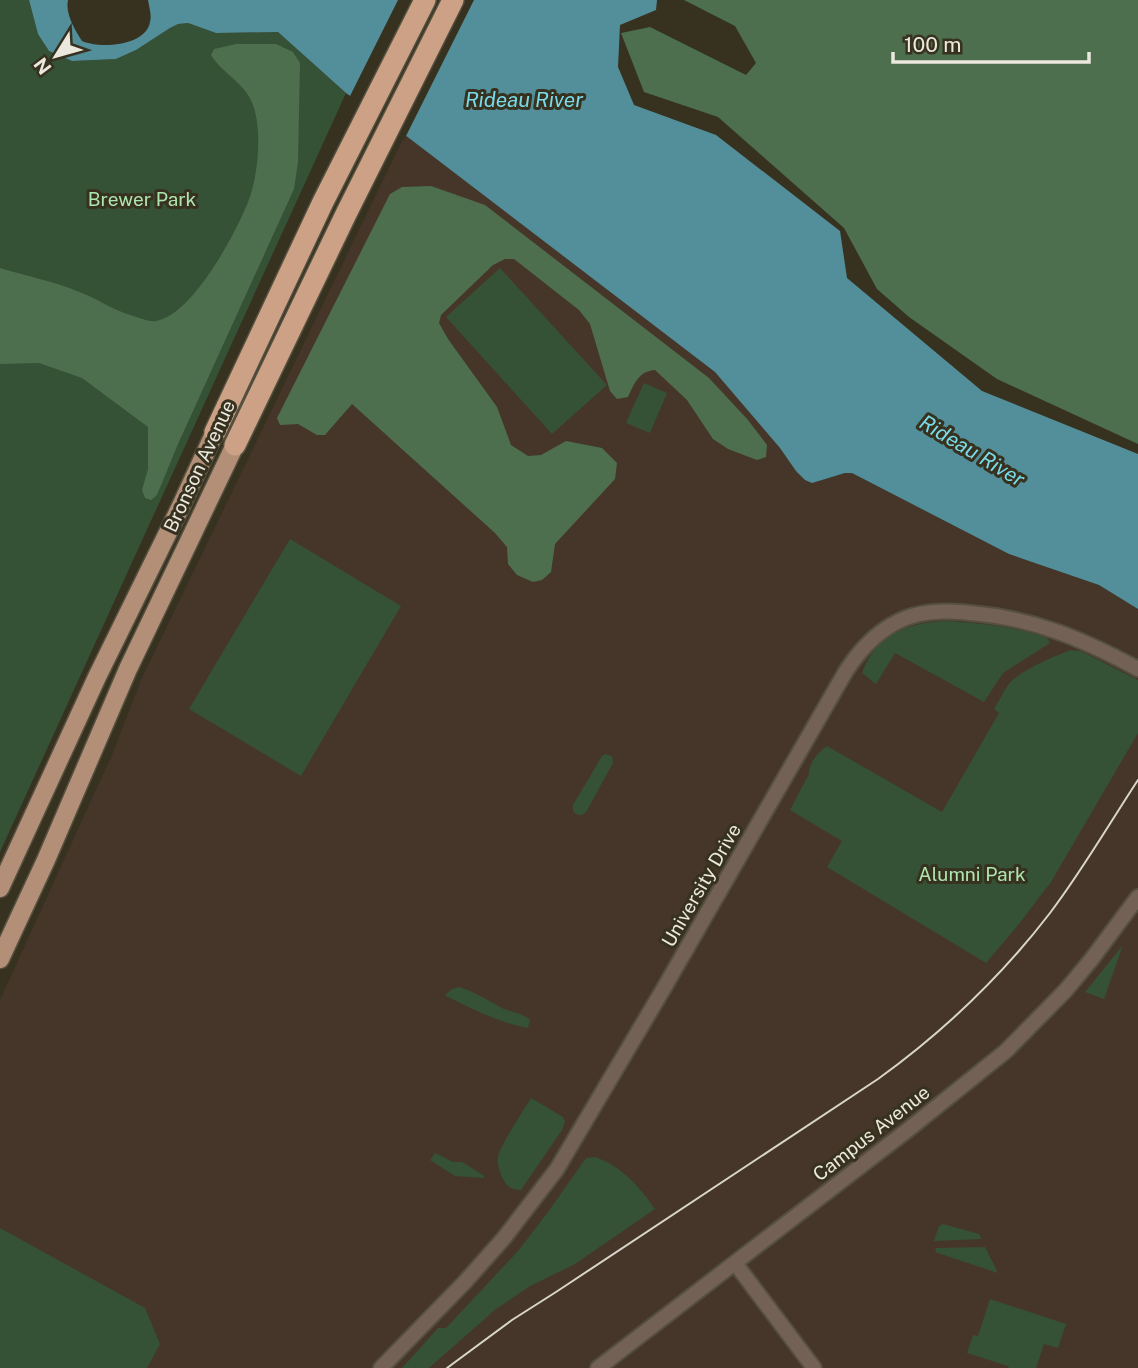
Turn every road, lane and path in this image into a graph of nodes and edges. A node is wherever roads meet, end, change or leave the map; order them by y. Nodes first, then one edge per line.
1 (425, 0) edge
2 (453, 0) edge
3 (215, 432) joint
4 (235, 445) joint
5 (1138, 669) edge
6 (0, 888) edge
7 (1138, 897) edge
8 (0, 958) edge
9 (736, 1263) junction
10 (382, 1368) edge
11 (598, 1368) edge
12 (814, 1368) edge

1 - 3 highway, Bronson Avenue
2 - 4 highway, Bronson Avenue
3 - 6 main road, Bronson Avenue
4 - 8 main road, Bronson Avenue
5 - 10 street, University Drive
7 - 9 street, Campus Avenue
9 - 11 street, Campus Avenue
9 - 12 street

